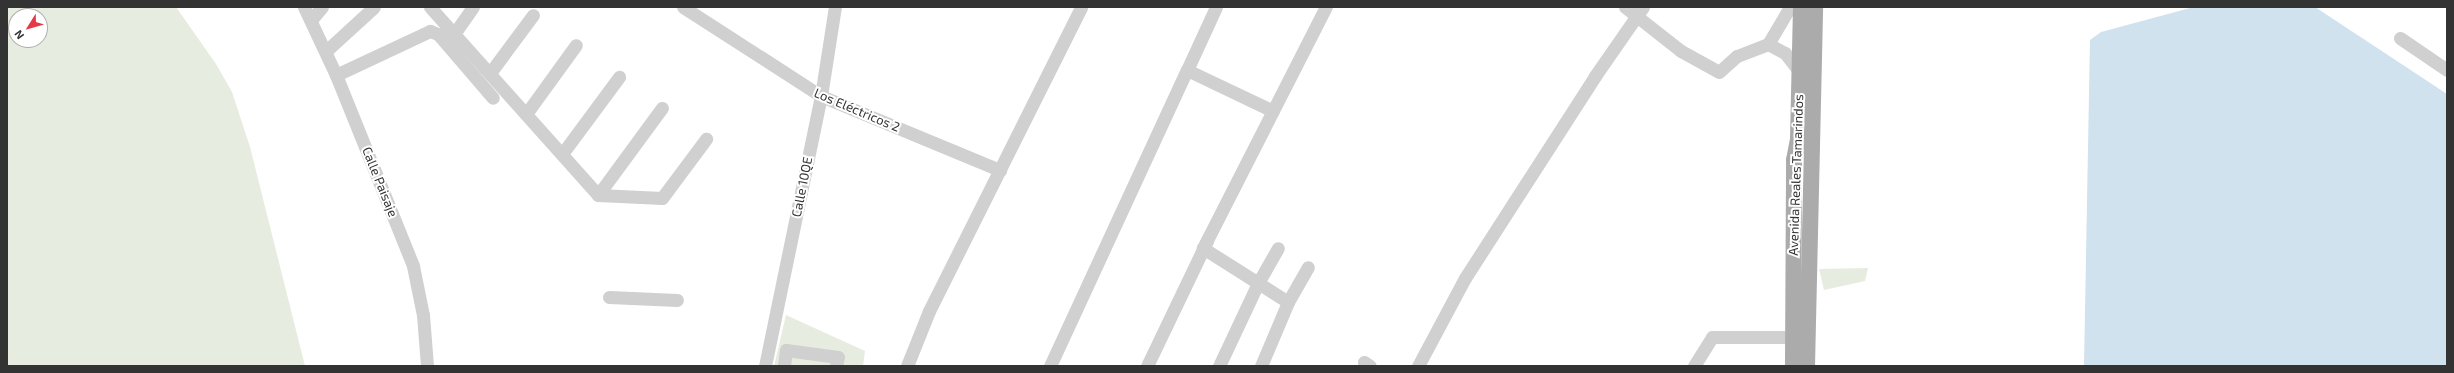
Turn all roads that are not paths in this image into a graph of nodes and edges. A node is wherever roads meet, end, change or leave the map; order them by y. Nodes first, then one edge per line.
1 (304, 7) edge
2 (322, 7) edge
3 (374, 7) edge
4 (430, 7) edge
5 (473, 7) edge
6 (683, 7) edge
7 (835, 7) edge
8 (1081, 7) edge
9 (1216, 7) edge
10 (1625, 7) edge
11 (1790, 7) edge
12 (1800, 7) edge
13 (1815, 7) edge
14 (1321, 9) edge
15 (1640, 11) edge
16 (533, 15) dead end
17 (311, 20) junction
18 (1808, 30) junction
19 (454, 34) junction
20 (2400, 38) dead end
21 (1768, 44) junction
22 (576, 45) dead end
23 (326, 51) junction
24 (1187, 70) junction
25 (2447, 70) edge
26 (1799, 71) junction
27 (490, 74) junction
28 (336, 75) junction
29 (619, 77) dead end
30 (821, 96) junction
31 (493, 98) dead end
32 (662, 108) dead end
33 (1273, 111) junction
34 (526, 114) junction
35 (706, 139) dead end
36 (562, 154) junction
37 (1000, 170) junction
38 (598, 195) junction
39 (1203, 248) junction
40 (1278, 248) dead end
41 (1308, 267) dead end
42 (1258, 282) junction
43 (609, 297) dead end
44 (677, 300) dead end
45 (1288, 302) junction
46 (1800, 307) junction
47 (1794, 337) junction
48 (907, 363) edge
49 (427, 366) edge
50 (765, 366) edge
51 (784, 366) edge
52 (836, 366) edge
53 (1050, 366) edge
54 (1147, 366) edge
55 (1219, 366) edge
56 (1261, 366) edge
57 (1418, 366) edge
58 (1694, 366) edge
59 (1793, 366) edge
60 (1807, 366) edge

1 - 17 street, Calle Paisaje
2 - 17 street
3 - 23 street
4 - 19 street
5 - 19 street
6 - 30 street, Los Eléctricos 2
7 - 30 street, Calle 10QE
8 - 37 street
9 - 24 street
10 - 15 street
11 - 21 street
12 - 18 main road, Avenida Reales Tamarindos
13 - 18 main road, Avenida Reales Tamarindos
14 - 33 street
15 - 21 street
15 - 57 street
16 - 27 street
17 - 23 street, Calle Paisaje
18 - 26 main road, Avenida Reales Tamarindos
18 - 46 main road, Avenida Reales Tamarindos
19 - 27 street
20 - 25 street
21 - 26 street
22 - 34 street
23 - 28 street, Calle Paisaje
24 - 33 street
24 - 53 street
26 - 46 main road, Avenida Reales Tamarindos
27 - 34 street
28 - 31 street
28 - 49 street, Calle Paisaje
29 - 36 street
30 - 37 street, Los Eléctricos 2
30 - 50 street, Calle 10QE
32 - 38 street
33 - 39 street
34 - 36 street
35 - 38 street
36 - 38 street
37 - 48 street
39 - 42 street
39 - 54 street
40 - 42 street
41 - 45 street
42 - 45 street
42 - 55 street
43 - 44 street
45 - 56 street
46 - 47 main road, Avenida Reales Tamarindos
46 - 60 main road, Avenida Reales Tamarindos
47 - 58 street
47 - 59 main road, Avenida Reales Tamarindos
51 - 52 street

